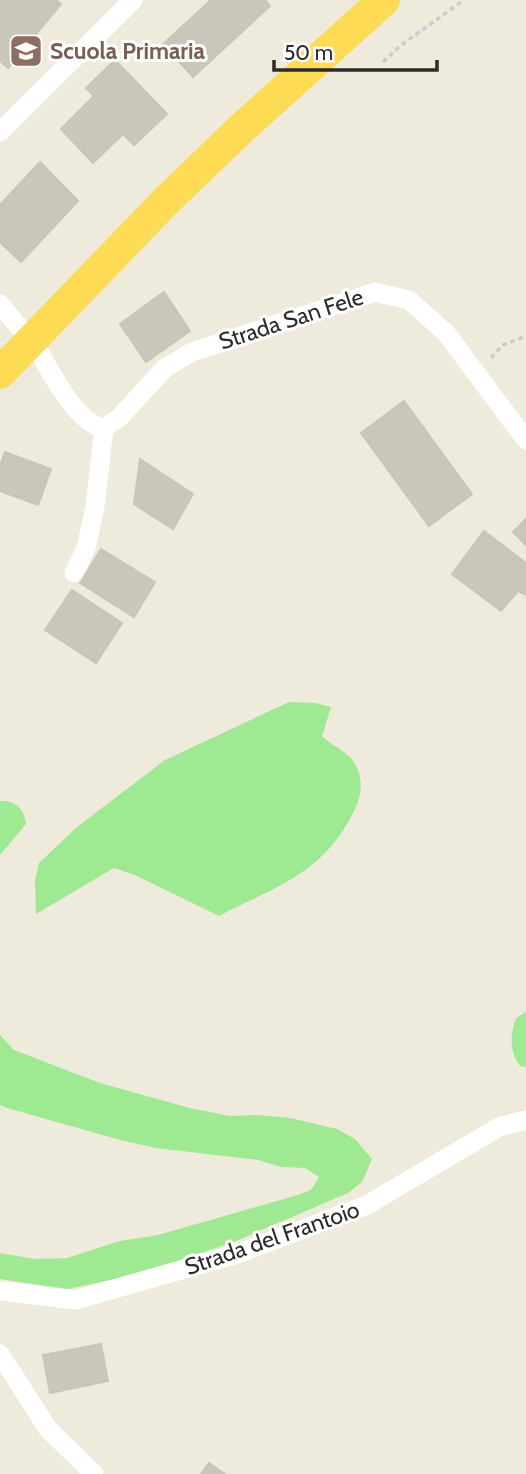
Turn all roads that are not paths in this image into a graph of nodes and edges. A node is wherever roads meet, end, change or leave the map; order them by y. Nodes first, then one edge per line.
1 (133, 0) edge
2 (384, 0) edge
3 (0, 132) edge
4 (0, 304) edge
5 (19, 326) dead end
6 (40, 353) dead end
7 (3, 370) edge
8 (104, 428) junction
9 (526, 440) edge
10 (74, 573) dead end
11 (526, 1120) edge
12 (0, 1291) edge
13 (0, 1354) edge
14 (94, 1474) edge

1 - 3 street
2 - 7 highway
4 - 5 street
6 - 8 street
8 - 9 street, Strada San Fele
8 - 10 street
11 - 12 street, Strada del Frantoio
13 - 14 street

